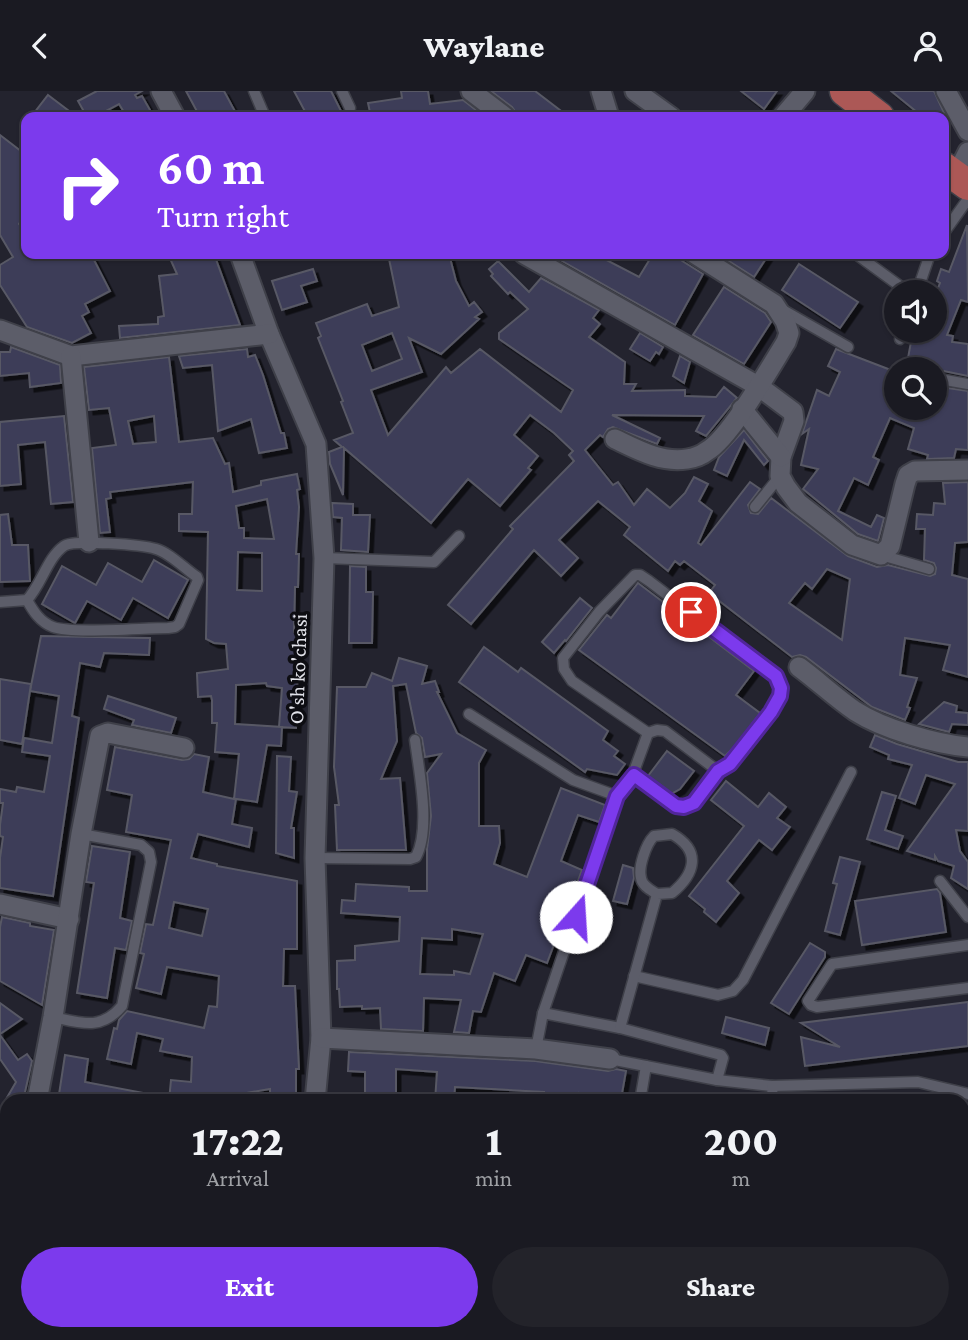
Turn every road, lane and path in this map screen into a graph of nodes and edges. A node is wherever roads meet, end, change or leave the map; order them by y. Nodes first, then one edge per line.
1 (161, 91) edge
2 (254, 91) edge
3 (342, 91) edge
4 (471, 91) edge
5 (601, 91) edge
6 (635, 91) edge
7 (805, 91) edge
8 (845, 91) edge
9 (946, 91) edge
10 (350, 108) dead end
11 (173, 112) edge
12 (263, 112) edge
13 (498, 112) edge
14 (607, 112) edge
15 (664, 112) edge
16 (787, 112) edge
17 (872, 112) edge
18 (968, 131) edge
19 (961, 176) edge
20 (949, 215) edge
21 (244, 259) edge
22 (533, 259) edge
23 (703, 259) edge
24 (863, 259) edge
25 (928, 259) edge
26 (892, 280) edge
27 (921, 280) edge
28 (774, 304) junction
29 (0, 330) edge
30 (269, 334) junction
31 (848, 347) dead end
32 (71, 356) junction
33 (947, 380) edge
34 (968, 383) edge
35 (758, 386) junction
36 (742, 409) junction
37 (615, 439) dead end
38 (780, 466) junction
39 (968, 470) edge
40 (755, 507) dead end
41 (459, 536) dead end
42 (89, 542) junction
43 (881, 555) junction
44 (324, 558) junction
45 (929, 569) dead end
46 (27, 600) junction
47 (0, 602) edge
48 (799, 667) dead end
49 (468, 714) dead end
50 (648, 733) junction
51 (415, 740) dead end
52 (184, 747) dead end
53 (968, 747) edge
54 (718, 771) junction
55 (850, 772) dead end
56 (634, 775) junction
57 (617, 796) junction
58 (81, 834) junction
59 (315, 858) junction
60 (940, 881) dead end
61 (657, 894) junction
62 (0, 904) edge
63 (968, 917) edge
64 (69, 919) junction
65 (968, 945) edge
66 (634, 977) junction
67 (968, 988) edge
68 (543, 1013) junction
69 (53, 1017) junction
70 (620, 1028) junction
71 (321, 1038) junction
72 (536, 1049) junction
73 (610, 1059) joint
74 (646, 1066) junction
75 (717, 1080) junction
76 (772, 1086) junction
77 (38, 1094) edge
78 (316, 1094) edge
79 (641, 1094) edge
80 (773, 1094) edge
81 (968, 1094) edge

1 - 11 street
2 - 12 lane
3 - 10 lane
4 - 13 street
5 - 14 street
6 - 15 street
7 - 16 street
8 - 17 main road
9 - 18 street
19 - 20 lane
21 - 30 street, O'sh ko'chasi
22 - 35 street
23 - 28 street
24 - 26 lane
25 - 27 lane
28 - 31 lane
28 - 35 street
29 - 32 street
30 - 32 street
30 - 44 street, O'sh ko'chasi
32 - 42 street
33 - 34 lane
35 - 36 street
35 - 38 street
36 - 37 street
36 - 38 street
38 - 40 lane
38 - 43 street
39 - 43 street
41 - 44 lane
42 - 46 lane
42 - 46 lane
43 - 45 lane
44 - 59 street, O'sh ko'chasi
46 - 47 lane
48 - 53 street
49 - 57 lane
50 - 54 lane
50 - 54 lane
50 - 56 lane
51 - 59 lane
52 - 58 street
54 - 56 lane
55 - 66 lane
56 - 57 lane
57 - 68 lane
58 - 64 street
58 - 69 lane
59 - 71 street, O'sh ko'chasi
60 - 63 lane
61 - 61 lane
61 - 66 lane
62 - 64 street
64 - 69 street
65 - 67 lane
66 - 70 lane
68 - 70 lane
68 - 72 lane
69 - 77 street
70 - 75 lane
71 - 72 street
71 - 78 street, O'sh ko'chasi
72 - 73 street
73 - 74 lane
74 - 75 lane
74 - 79 lane
75 - 76 lane
76 - 80 lane
76 - 81 lane

